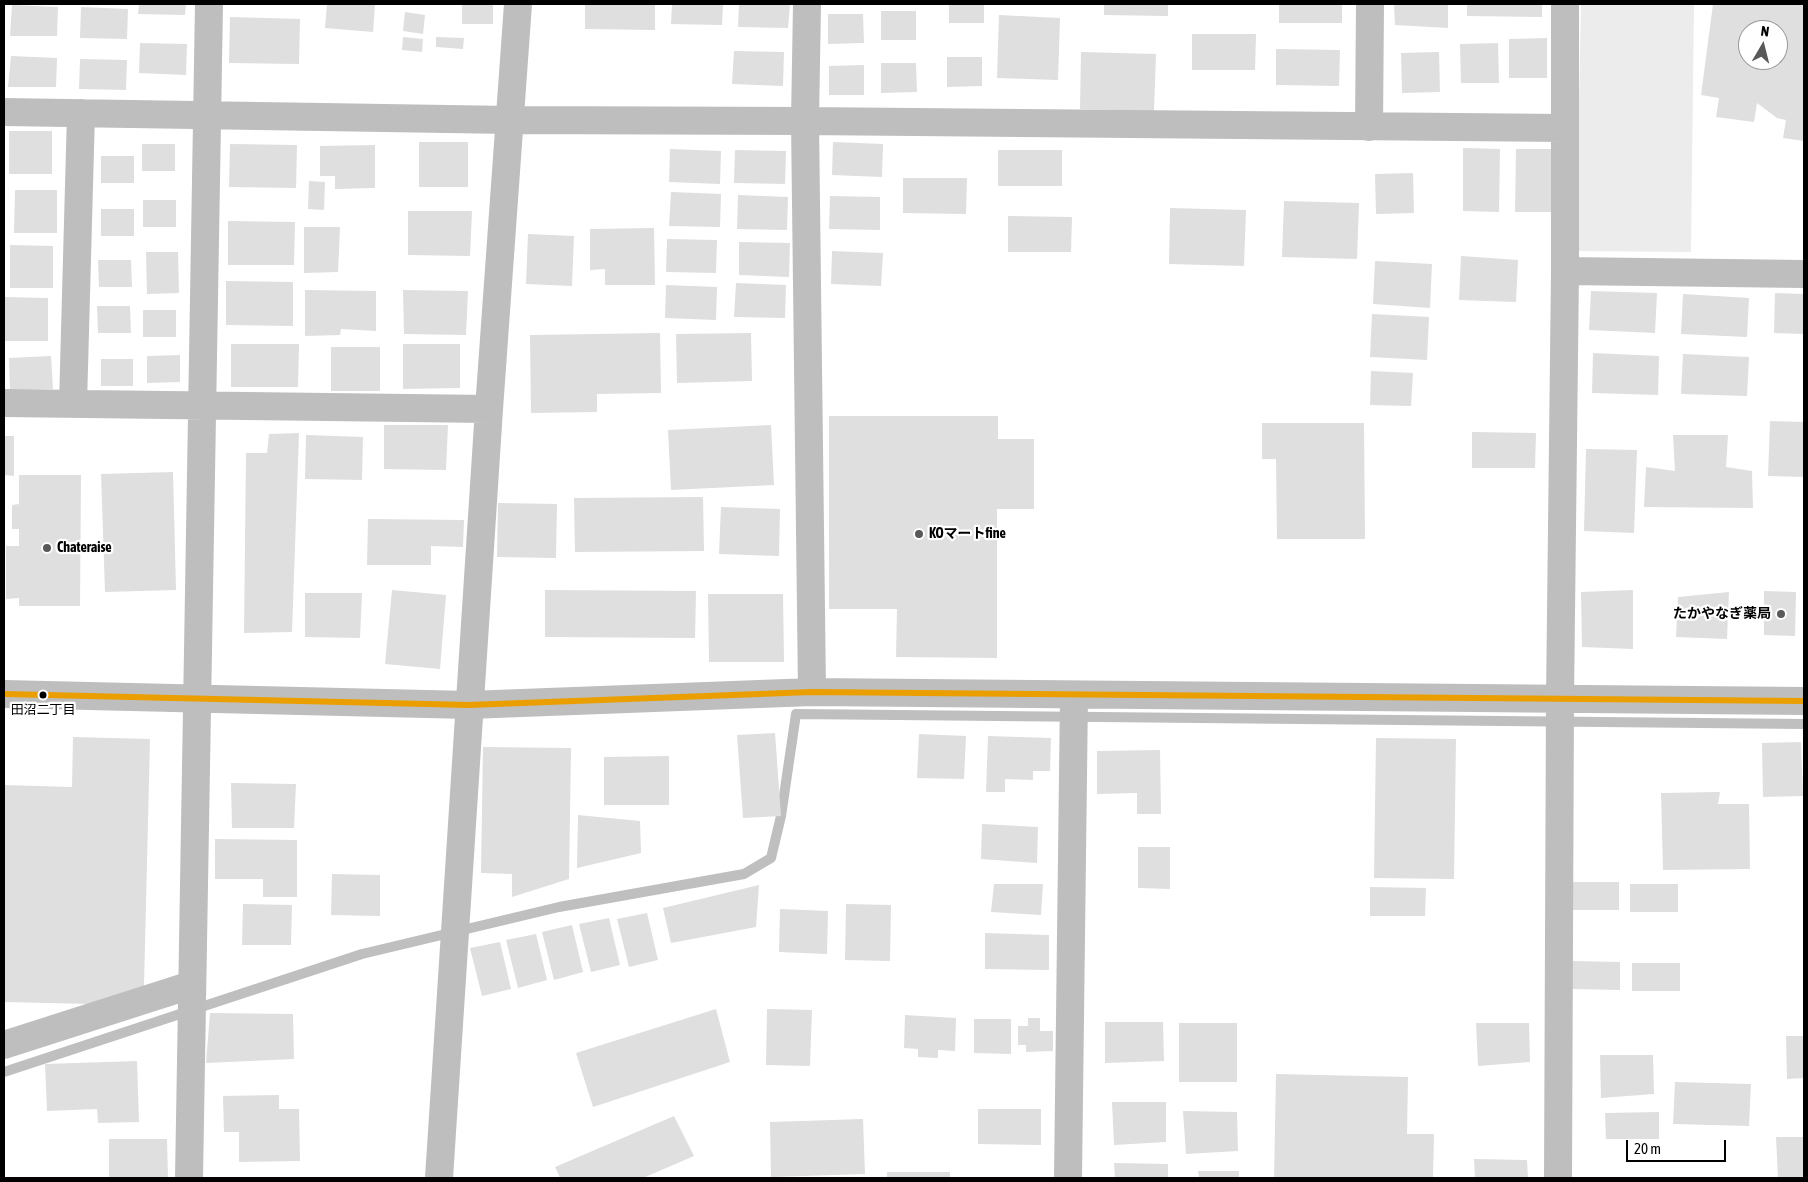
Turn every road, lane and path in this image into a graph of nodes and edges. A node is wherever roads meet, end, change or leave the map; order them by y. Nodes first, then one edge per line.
1 (209, 4) edge
2 (518, 4) edge
3 (807, 4) edge
4 (1370, 4) edge
5 (1565, 4) edge
6 (4, 112) edge
7 (81, 113) junction
8 (207, 115) junction
9 (511, 120) junction
10 (805, 121) junction
11 (1369, 127) junction
12 (1564, 128) junction
13 (1565, 271) junction
14 (1804, 274) edge
15 (4, 403) edge
16 (73, 404) junction
17 (202, 405) junction
18 (489, 409) junction
19 (812, 692) junction
20 (4, 694) edge
21 (1074, 695) junction
22 (198, 698) junction
23 (1560, 699) junction
24 (1804, 701) edge
25 (469, 705) junction
26 (191, 985) junction
27 (4, 1045) edge
28 (188, 1178) edge
29 (439, 1178) edge
30 (1068, 1178) edge
31 (1558, 1178) edge

1 - 8 street
2 - 9 street
3 - 10 street
4 - 11 street
5 - 12 street
6 - 7 street
7 - 8 street
7 - 16 street
8 - 9 street
8 - 17 street
9 - 10 street
9 - 18 street
10 - 11 street
10 - 19 street
11 - 12 street
12 - 13 street
13 - 14 street
13 - 23 street
15 - 16 street
16 - 17 street
17 - 18 street
17 - 22 street
18 - 25 street
19 - 21 street
19 - 25 street
20 - 22 street
21 - 23 street
21 - 30 street
22 - 25 street
22 - 26 street
23 - 24 street
23 - 31 street
25 - 29 street
26 - 27 street
26 - 28 street

